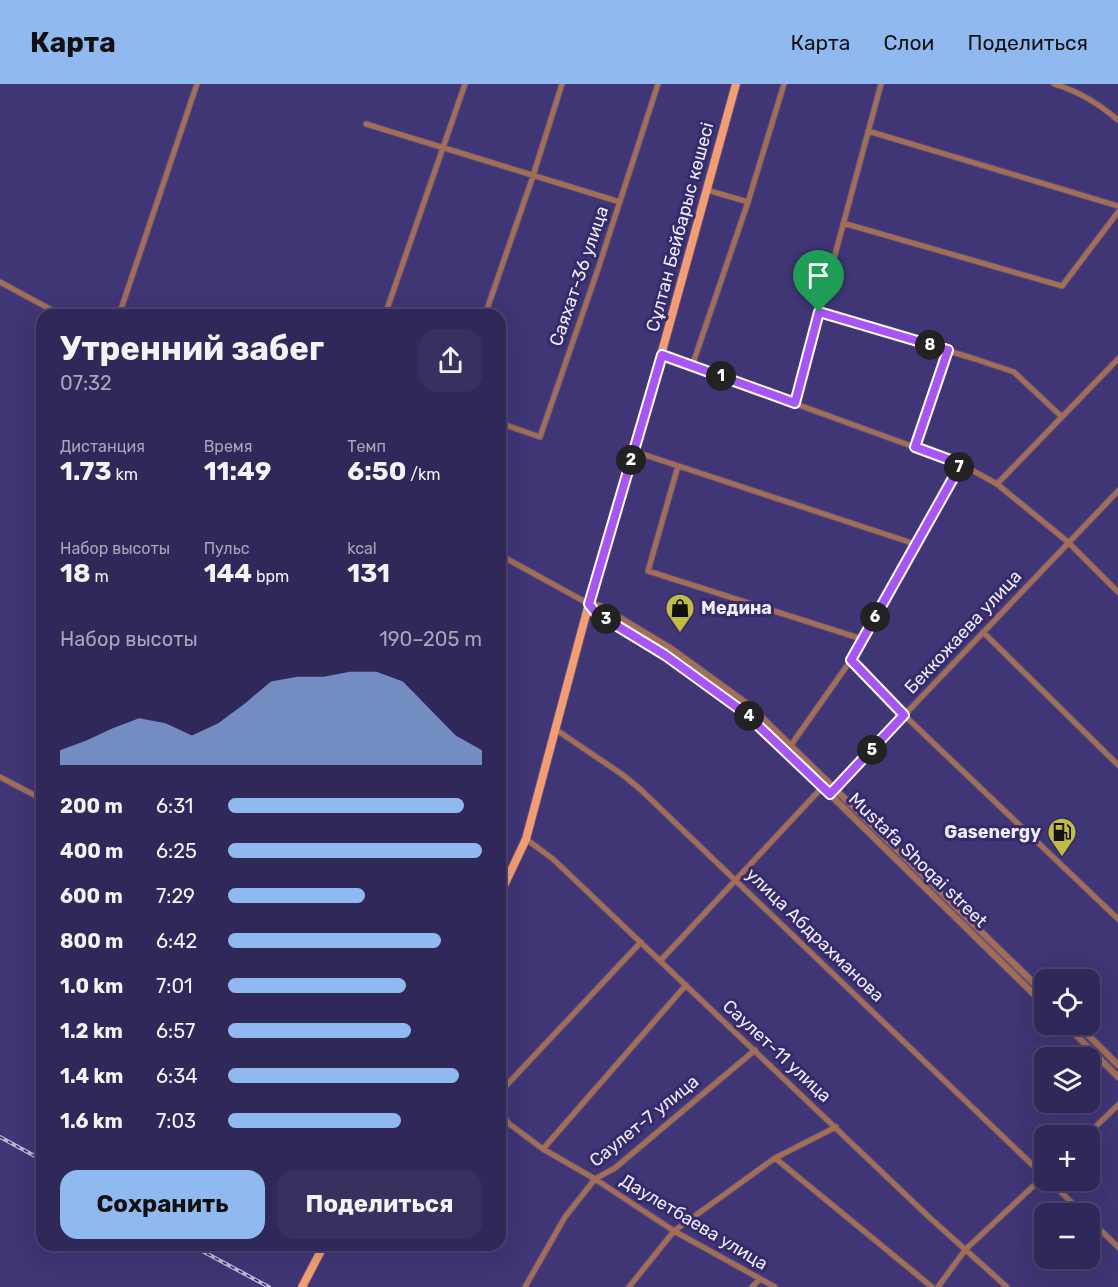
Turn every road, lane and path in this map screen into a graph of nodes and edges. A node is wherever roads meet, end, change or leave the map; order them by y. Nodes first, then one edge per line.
1 (197, 84) edge
2 (465, 84) edge
3 (562, 84) edge
4 (658, 84) edge
5 (736, 84) edge
6 (784, 84) edge
7 (881, 84) edge
8 (1054, 84) edge
9 (1118, 120) edge
10 (366, 124) dead end
11 (868, 131) junction
12 (444, 148) junction
13 (534, 175) junction
14 (707, 190) junction
15 (620, 202) junction
16 (748, 202) junction
17 (1118, 206) edge
18 (1118, 212) edge
19 (843, 223) junction
20 (0, 282) edge
21 (50, 309) edge
22 (121, 309) edge
23 (387, 309) edge
24 (487, 309) edge
25 (819, 312) junction
26 (948, 350) junction
27 (662, 355) junction
28 (1118, 359) edge
29 (692, 366) junction
30 (795, 403) junction
31 (1062, 417) junction
32 (506, 425) edge
33 (915, 447) junction
34 (633, 451) junction
35 (961, 464) junction
36 (678, 466) junction
37 (997, 484) junction
38 (1118, 491) edge
39 (1068, 542) junction
40 (915, 544) junction
41 (506, 558) edge
42 (1118, 592) edge
43 (589, 604) junction
44 (983, 632) junction
45 (862, 639) junction
46 (851, 660) junction
47 (904, 715) junction
48 (555, 729) junction
49 (791, 745) junction
50 (1118, 765) edge
51 (0, 777) edge
52 (828, 781) junction
53 (822, 787) junction
54 (835, 788) junction
55 (830, 794) junction
56 (36, 796) edge
57 (526, 839) junction
58 (735, 879) junction
59 (506, 881) edge
60 (1118, 919) edge
61 (640, 942) junction
62 (661, 960) junction
63 (1034, 983) edge
64 (686, 985) junction
65 (1034, 994) edge
66 (1076, 1035) edge
67 (1088, 1035) edge
68 (755, 1050) junction
69 (1118, 1065) edge
70 (1118, 1077) edge
71 (506, 1085) edge
72 (1118, 1105) edge
73 (506, 1120) edge
74 (1097, 1125) edge
75 (836, 1127) junction
76 (543, 1149) junction
77 (775, 1158) junction
78 (1034, 1166) edge
79 (595, 1179) junction
80 (1034, 1185) edge
81 (1060, 1191) edge
82 (1072, 1203) edge
83 (1100, 1230) edge
84 (674, 1231) junction
85 (1118, 1247) edge
86 (965, 1250) junction
87 (321, 1251) edge
88 (760, 1278) junction
89 (302, 1287) edge
90 (525, 1287) edge
91 (629, 1287) edge
92 (752, 1287) edge
93 (775, 1287) edge
94 (932, 1287) edge
95 (938, 1287) edge
96 (1007, 1287) edge

1 - 22 street
2 - 12 street
3 - 13 street
4 - 15 street, Саяхат-36 улица
5 - 14 main road, Сұлтан Бейбарыс көшесі
6 - 16 street
7 - 11 street
8 - 9 street
10 - 12 street
11 - 17 street
11 - 19 street
12 - 13 street
12 - 23 street
13 - 15 street
13 - 24 street
14 - 16 street
14 - 27 main road, Сұлтан Бейбарыс көшесі
15 - 32 street, Саяхат-36 улица
16 - 29 street
18 - 19 street
19 - 25 street
20 - 21 street
25 - 26 street
25 - 30 street
26 - 31 street
26 - 33 street
27 - 29 street
27 - 34 main road, Сұлтан Бейбарыс көшесі
28 - 31 street
29 - 30 street
30 - 33 street
31 - 37 street
33 - 35 street
34 - 36 street
34 - 43 main road, Сұлтан Бейбарыс көшесі
35 - 37 street
35 - 40 street
36 - 40 street
36 - 45 street
37 - 39 street
38 - 39 street, Беккожаева улица
39 - 42 street
39 - 44 street, Беккожаева улица
40 - 45 street
41 - 43 street
43 - 48 main road, Сұлтан Бейбарыс көшесі
43 - 49 street, Mustafa Shoqai street
43 - 53 street, Mustafa Shoqai street
44 - 47 street, Беккожаева улица
44 - 50 street
45 - 46 street
46 - 47 street
46 - 49 street
47 - 54 street, Беккожаева улица
47 - 60 street
48 - 57 main road, Сұлтан Бейбарыс көшесі
48 - 58 street, улица Абдрахманова
49 - 52 street, Mustafa Shoqai street
51 - 56 street
52 - 53 street
52 - 54 street, Mustafa Shoqai street
53 - 55 street, Mustafa Shoqai street
53 - 58 street
54 - 55 street, Беккожаева улица
54 - 63 street, Mustafa Shoqai street
55 - 65 street, Mustafa Shoqai street
57 - 59 main road, Сұлтан Бейбарыс көшесі
57 - 61 street, Саулет-11 улица
58 - 62 street
58 - 78 street, улица Абдрахманова
61 - 62 street, Саулет-11 улица
61 - 71 street
62 - 64 street, Саулет-11 улица
64 - 68 street, Саулет-11 улица
64 - 76 street
66 - 70 street
67 - 69 street
68 - 75 street, Саулет-11 улица
68 - 79 street, Саулет-7 улица
72 - 74 street
73 - 76 street, Даулетбаева улица
75 - 77 street
75 - 86 street, Саулет-11 улица
76 - 79 street, Даулетбаева улица
77 - 84 street
77 - 94 street
79 - 84 street, Даулетбаева улица
79 - 90 street, Саулет-7 улица
80 - 86 street
81 - 82 street
83 - 85 street
84 - 88 street, Даулетбаева улица
84 - 91 street
86 - 95 street
86 - 96 street, Саулет-11 улица
87 - 89 main road
88 - 92 street
88 - 93 street, Даулетбаева улица

